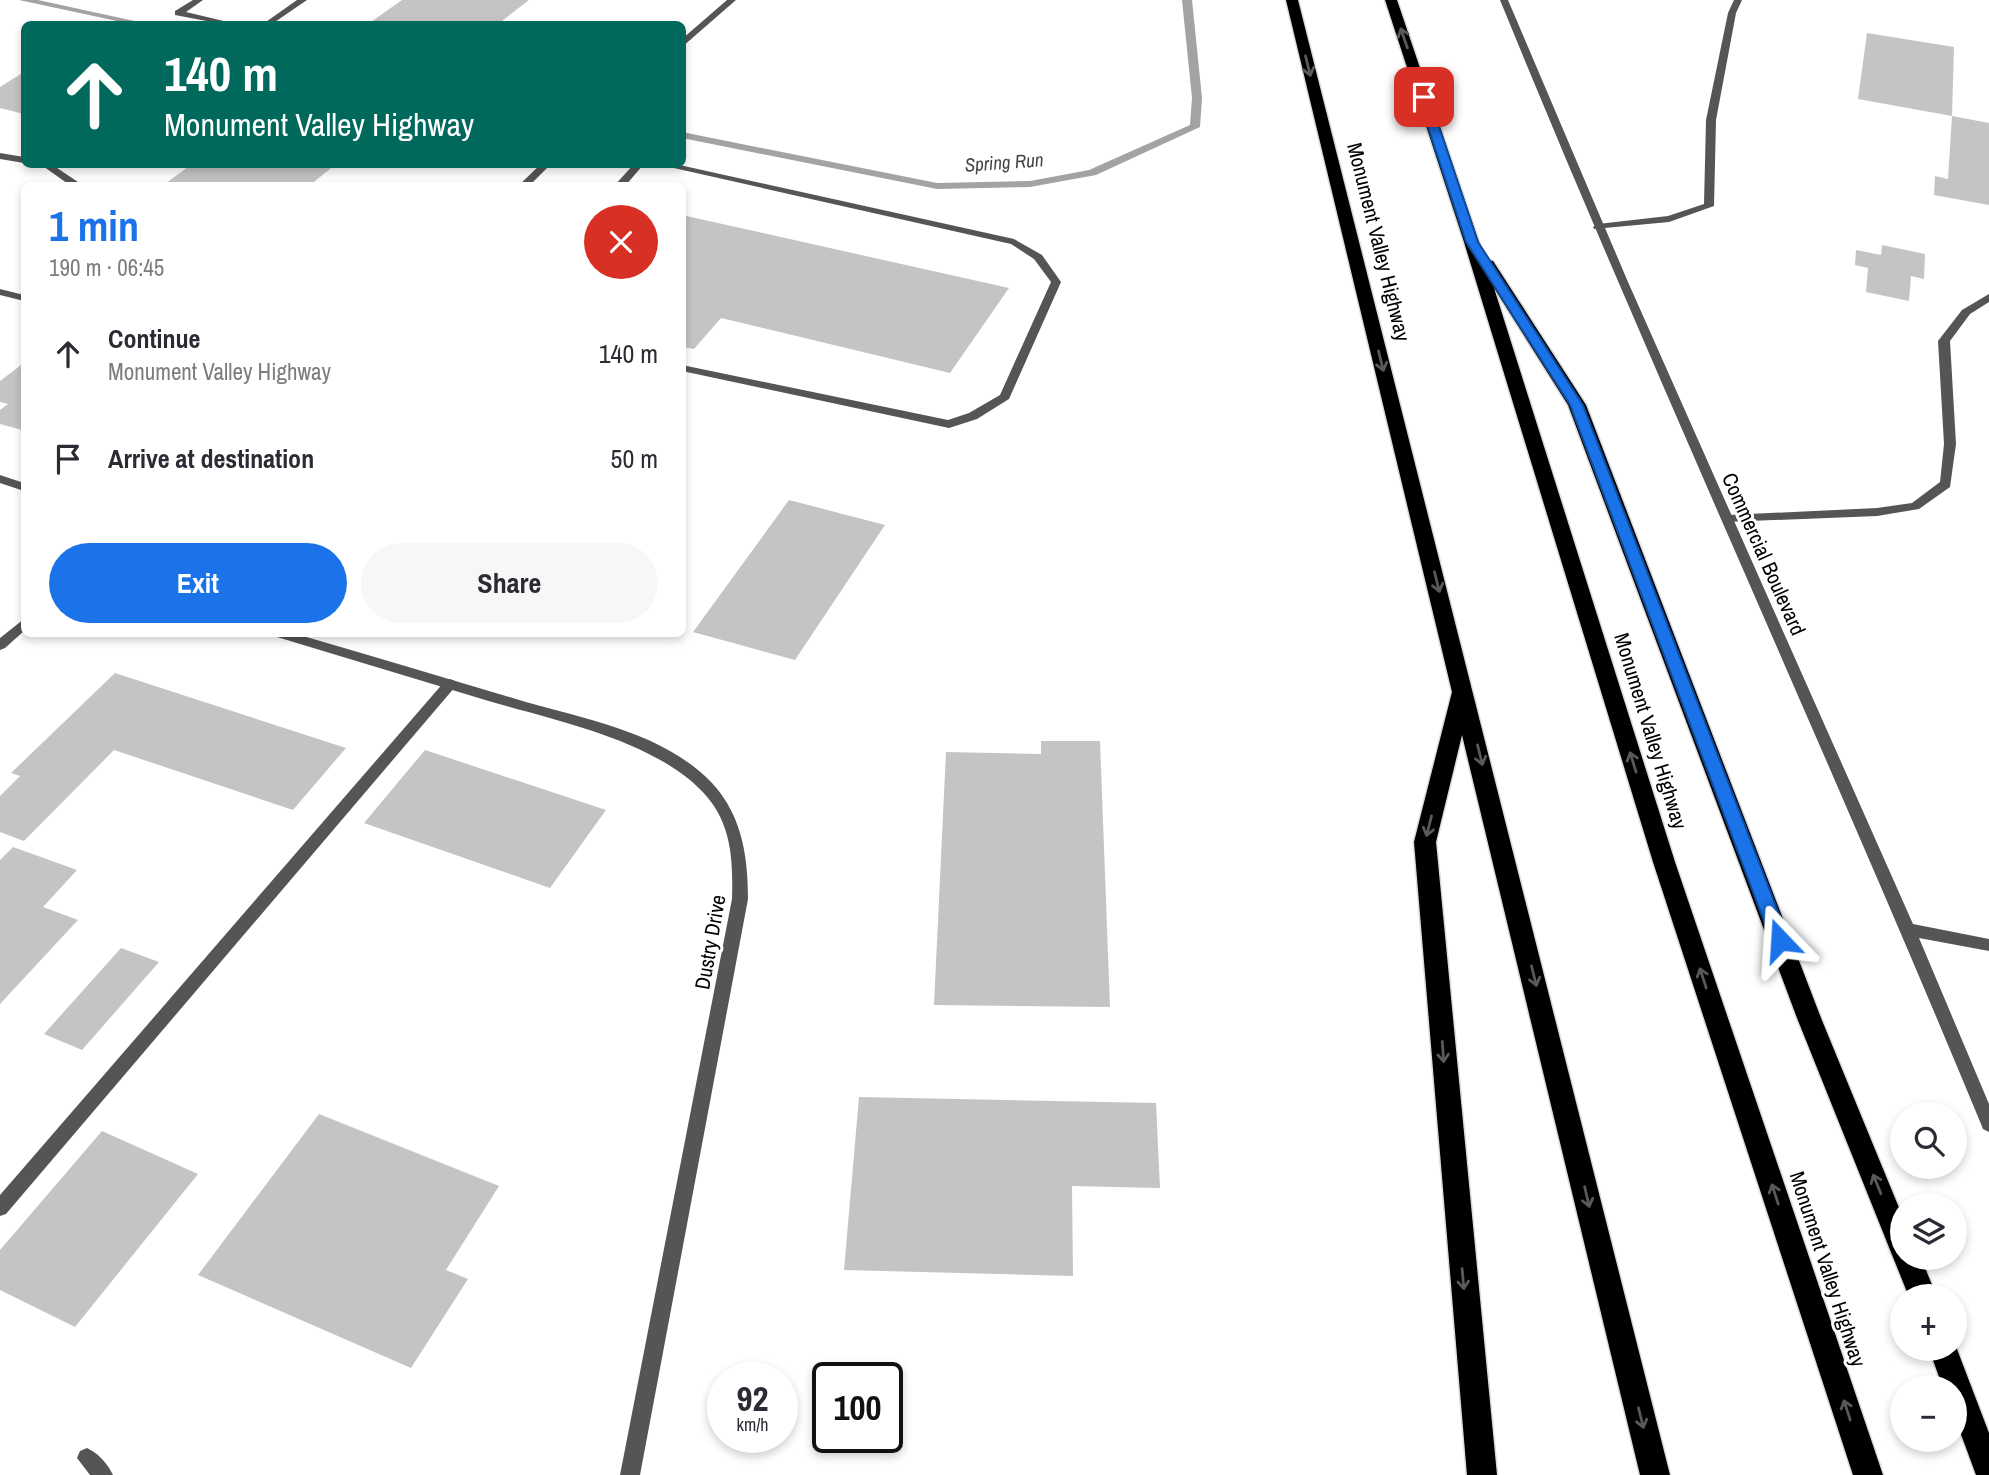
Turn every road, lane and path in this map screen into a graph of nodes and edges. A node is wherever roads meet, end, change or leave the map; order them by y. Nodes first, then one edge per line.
1 (199, 0) edge
2 (303, 0) edge
3 (732, 0) edge
4 (1292, 0) edge
5 (1391, 0) edge
6 (1504, 0) edge
7 (1738, 0) edge
8 (217, 21) edge
9 (272, 21) edge
10 (686, 40) edge
11 (0, 156) edge
12 (21, 160) edge
13 (50, 168) edge
14 (543, 168) edge
15 (636, 168) edge
16 (678, 168) edge
17 (73, 182) edge
18 (527, 182) edge
19 (623, 182) edge
20 (1598, 227) junction
21 (1472, 242) junction
22 (0, 292) edge
23 (21, 297) edge
24 (1989, 297) edge
25 (686, 369) edge
26 (0, 479) edge
27 (21, 486) edge
28 (1728, 519) junction
29 (21, 627) edge
30 (292, 637) edge
31 (0, 645) edge
32 (450, 684) junction
33 (1463, 688) junction
34 (1910, 930) junction
35 (1989, 945) edge
36 (1989, 1124) edge
37 (0, 1208) edge
38 (1890, 1217) edge
39 (1948, 1361) edge
40 (87, 1458) dead end
41 (1989, 1471) edge
42 (103, 1475) edge
43 (631, 1475) edge
44 (1482, 1475) edge
45 (1655, 1475) edge
46 (1868, 1475) edge

1 - 8 street
2 - 9 street
3 - 10 street
4 -> 33 highway, Monument Valley Highway
21 -> 5 highway, Monument Valley Highway
6 - 20 street, Commercial Boulevard
7 - 20 street
11 - 12 street
13 - 17 street
14 - 18 street
15 - 19 street
16 - 25 street
20 - 28 street, Commercial Boulevard
38 -> 21 highway
46 -> 21 highway, Monument Valley Highway
22 - 23 street
24 - 28 street
26 - 27 street
28 - 34 street, Commercial Boulevard
29 - 31 street
30 - 32 street, Dustry Drive
32 - 37 street
32 - 43 street, Dustry Drive
33 -> 44 highway
33 -> 45 highway, Monument Valley Highway
34 - 35 street
34 - 36 street, Commercial Boulevard
39 - 41 highway
40 - 42 street

